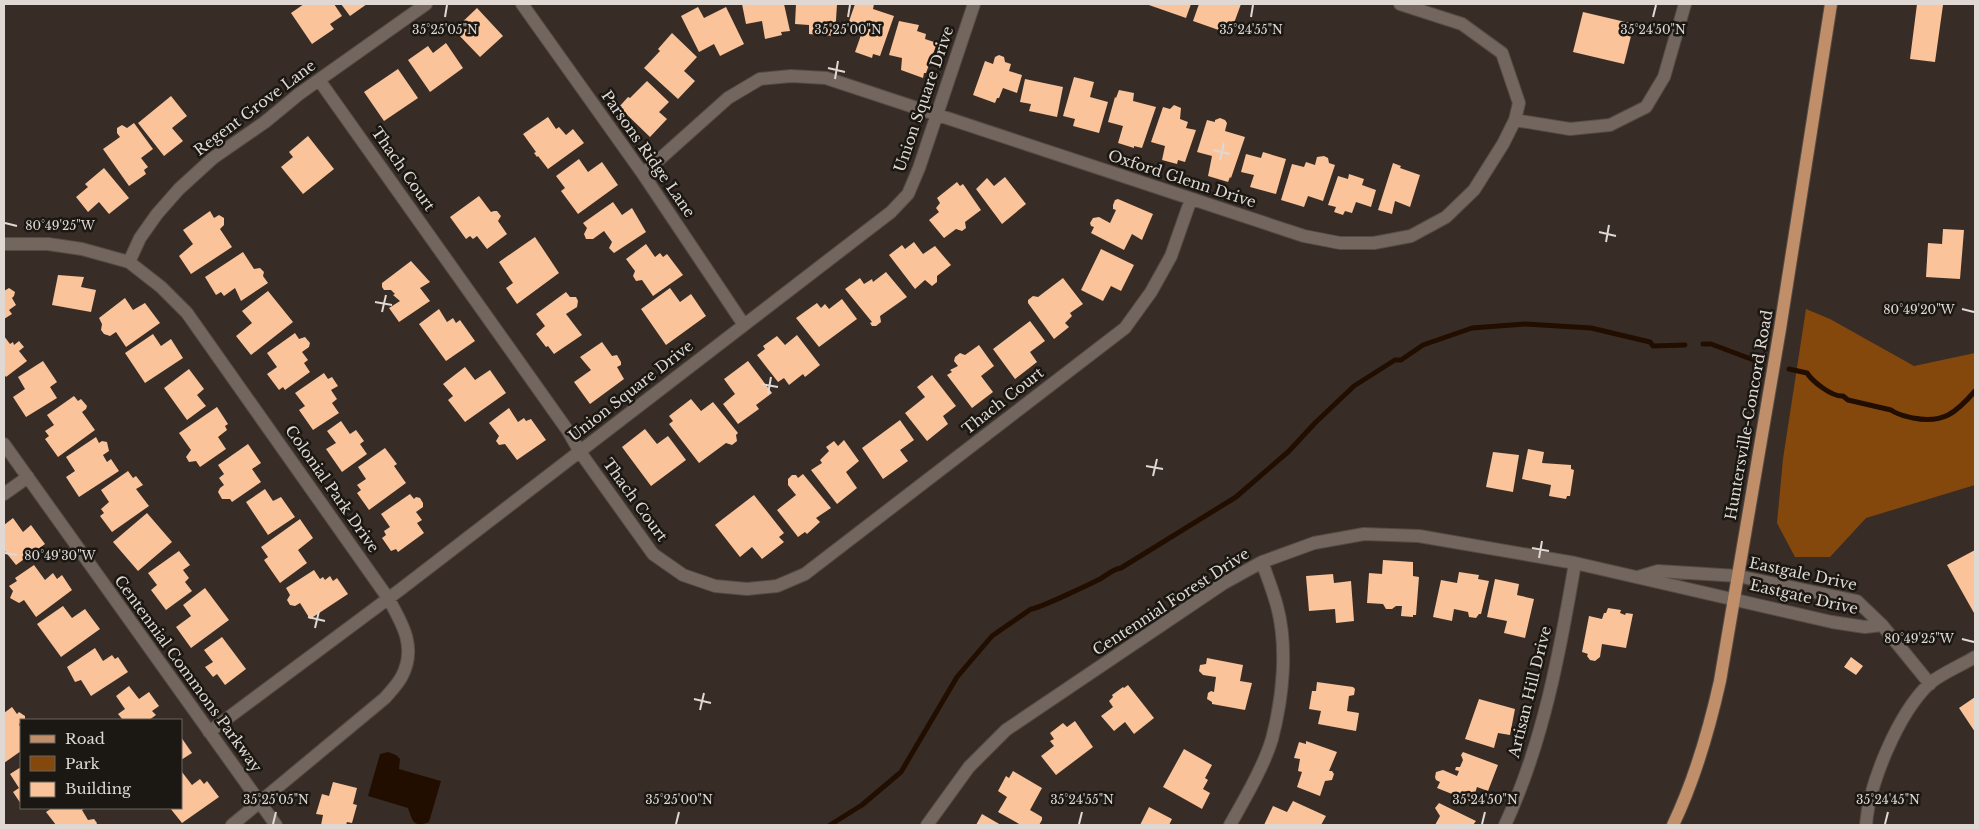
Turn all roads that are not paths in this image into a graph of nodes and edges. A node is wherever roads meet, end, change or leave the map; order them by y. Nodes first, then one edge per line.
1 (426, 4) edge
2 (522, 4) edge
3 (974, 4) edge
4 (1400, 4) edge
5 (1685, 4) edge
6 (1831, 4) edge
7 (1422, 7) edge
8 (319, 80) junction
9 (937, 115) junction
10 (1515, 120) junction
11 (644, 174) junction
12 (1191, 199) junction
13 (4, 244) edge
14 (129, 262) junction
15 (744, 325) junction
16 (4, 444) edge
17 (580, 452) junction
18 (28, 477) junction
19 (4, 494) edge
20 (1262, 562) junction
21 (1575, 563) junction
22 (1738, 576) junction
23 (1638, 578) junction
24 (388, 598) junction
25 (1734, 598) junction
26 (1882, 625) junction
27 (1975, 657) edge
28 (1930, 684) junction
29 (210, 732) junction
30 (260, 803) junction
31 (232, 825) edge
32 (276, 825) edge
33 (927, 825) edge
34 (1230, 825) edge
35 (1505, 825) edge
36 (1673, 825) edge
37 (1866, 825) edge

1 - 8 street, Regent Grove Lane
2 - 11 street, Parsons Ridge Lane
3 - 9 street, Union Square Drive
4 - 7 street, Oxford Glenn Drive
5 - 10 street
6 - 22 main road, Huntersville-Concord Road
7 - 10 street, Oxford Glenn Drive
8 - 14 street, Regent Grove Lane
8 - 17 street, Thach Court
9 - 11 street, Oxford Glenn Drive
9 - 12 street, Oxford Glenn Drive
9 - 15 street, Union Square Drive
10 - 12 street, Oxford Glenn Drive
11 - 15 street, Parsons Ridge Lane
12 - 17 street, Thach Court
13 - 14 street, Colonial Park Drive
14 - 24 street, Colonial Park Drive
15 - 17 street, Union Square Drive
16 - 18 street, Centennial Commons Parkway
17 - 24 street, Union Square Drive
18 - 19 street
18 - 29 street, Centennial Commons Parkway
20 - 21 street, Centennial Forest Drive
20 - 33 street, Centennial Forest Drive
20 - 34 street
21 - 23 street, Centennial Forest Drive
21 - 35 street, Artisan Hill Drive
22 - 23 street, Centennial Forest Drive
22 - 25 main road, Huntersville-Concord Road
22 - 26 street, Eastgale Drive
23 - 25 street, Centennial Forest Drive
24 - 29 street, Union Square Drive
24 - 30 street, Colonial Park Drive
25 - 26 street, Eastgate Drive
25 - 36 main road, Huntersville-Concord Road
26 - 28 street
27 - 28 street
28 - 37 street
29 - 30 street, Centennial Commons Parkway
30 - 31 street, Colonial Park Drive
30 - 32 street, Centennial Commons Parkway

